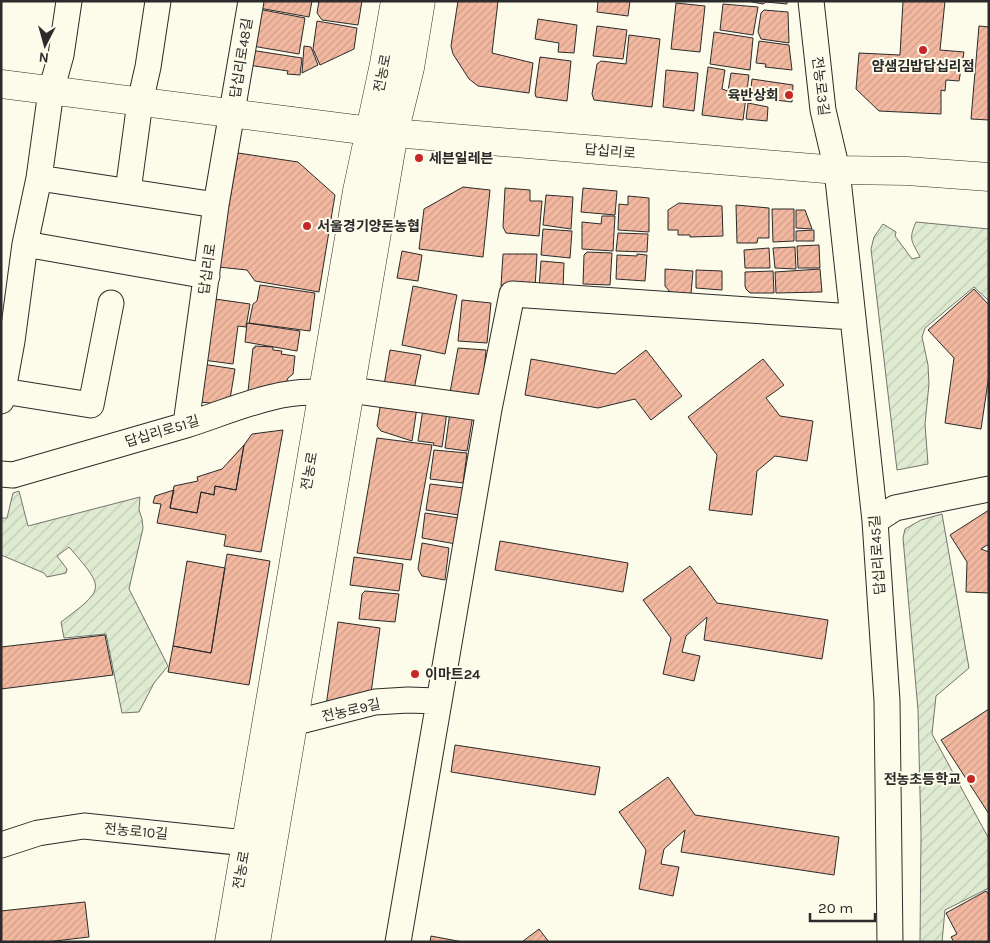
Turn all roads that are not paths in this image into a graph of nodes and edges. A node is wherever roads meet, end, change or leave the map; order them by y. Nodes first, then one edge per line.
1 (69, 1) edge
2 (158, 1) edge
3 (251, 1) edge
4 (395, 1) edge
5 (421, 1) edge
6 (811, 1) edge
7 (1, 84) edge
8 (51, 91) junction
9 (140, 102) junction
10 (232, 114) junction
11 (382, 132) junction
12 (837, 170) junction
13 (989, 177) edge
14 (39, 178) junction
15 (128, 191) junction
16 (216, 205) junction
17 (25, 244) junction
18 (207, 276) junction
19 (111, 303) dead end
20 (853, 317) junction
21 (6, 341) edge
22 (350, 390) junction
23 (322, 393) junction
24 (2, 396) edge
25 (489, 409) junction
26 (186, 424) junction
27 (1, 474) edge
28 (989, 489) edge
29 (875, 521) junction
30 (438, 701) junction
31 (293, 723) junction
32 (246, 842) junction
33 (1, 845) edge
34 (273, 846) junction
35 (229, 942) edge
36 (256, 942) edge
37 (398, 942) edge
38 (890, 942) edge

1 - 8 street
2 - 9 street
3 - 10 street, 답십리로48길
4 - 11 main road, 전농로
5 - 11 main road, 전농로
6 - 12 street, 전농로3길
7 - 8 main road, 답십리로
8 - 9 main road, 답십리로
8 - 14 street
9 - 10 main road, 답십리로
9 - 15 street
10 - 11 main road, 답십리로
10 - 16 street, 답십리로
11 - 12 main road, 답십리로
11 - 22 main road, 전농로
11 - 23 main road, 전농로
12 - 13 main road, 답십리로
12 - 20 street, 답십리로45길
14 - 15 street
14 - 17 street
15 - 16 street
16 - 18 street, 답십리로
17 - 18 street
17 - 21 street
18 - 26 street, 답십리로
19 - 24 street
20 - 25 street
20 - 29 street, 답십리로45길
21 - 24 street
22 - 25 street
22 - 31 main road, 전농로
23 - 26 street, 답십리로51길
23 - 32 main road, 전농로
25 - 30 street
26 - 27 street, 답십리로51길
28 - 29 street
29 - 38 street, 답십리로45길
30 - 31 street, 전농로9길
30 - 37 street
31 - 34 main road, 전농로
32 - 33 street, 전농로10길
32 - 34 street, 전농로10길
32 - 35 main road, 전농로
34 - 36 main road, 전농로

